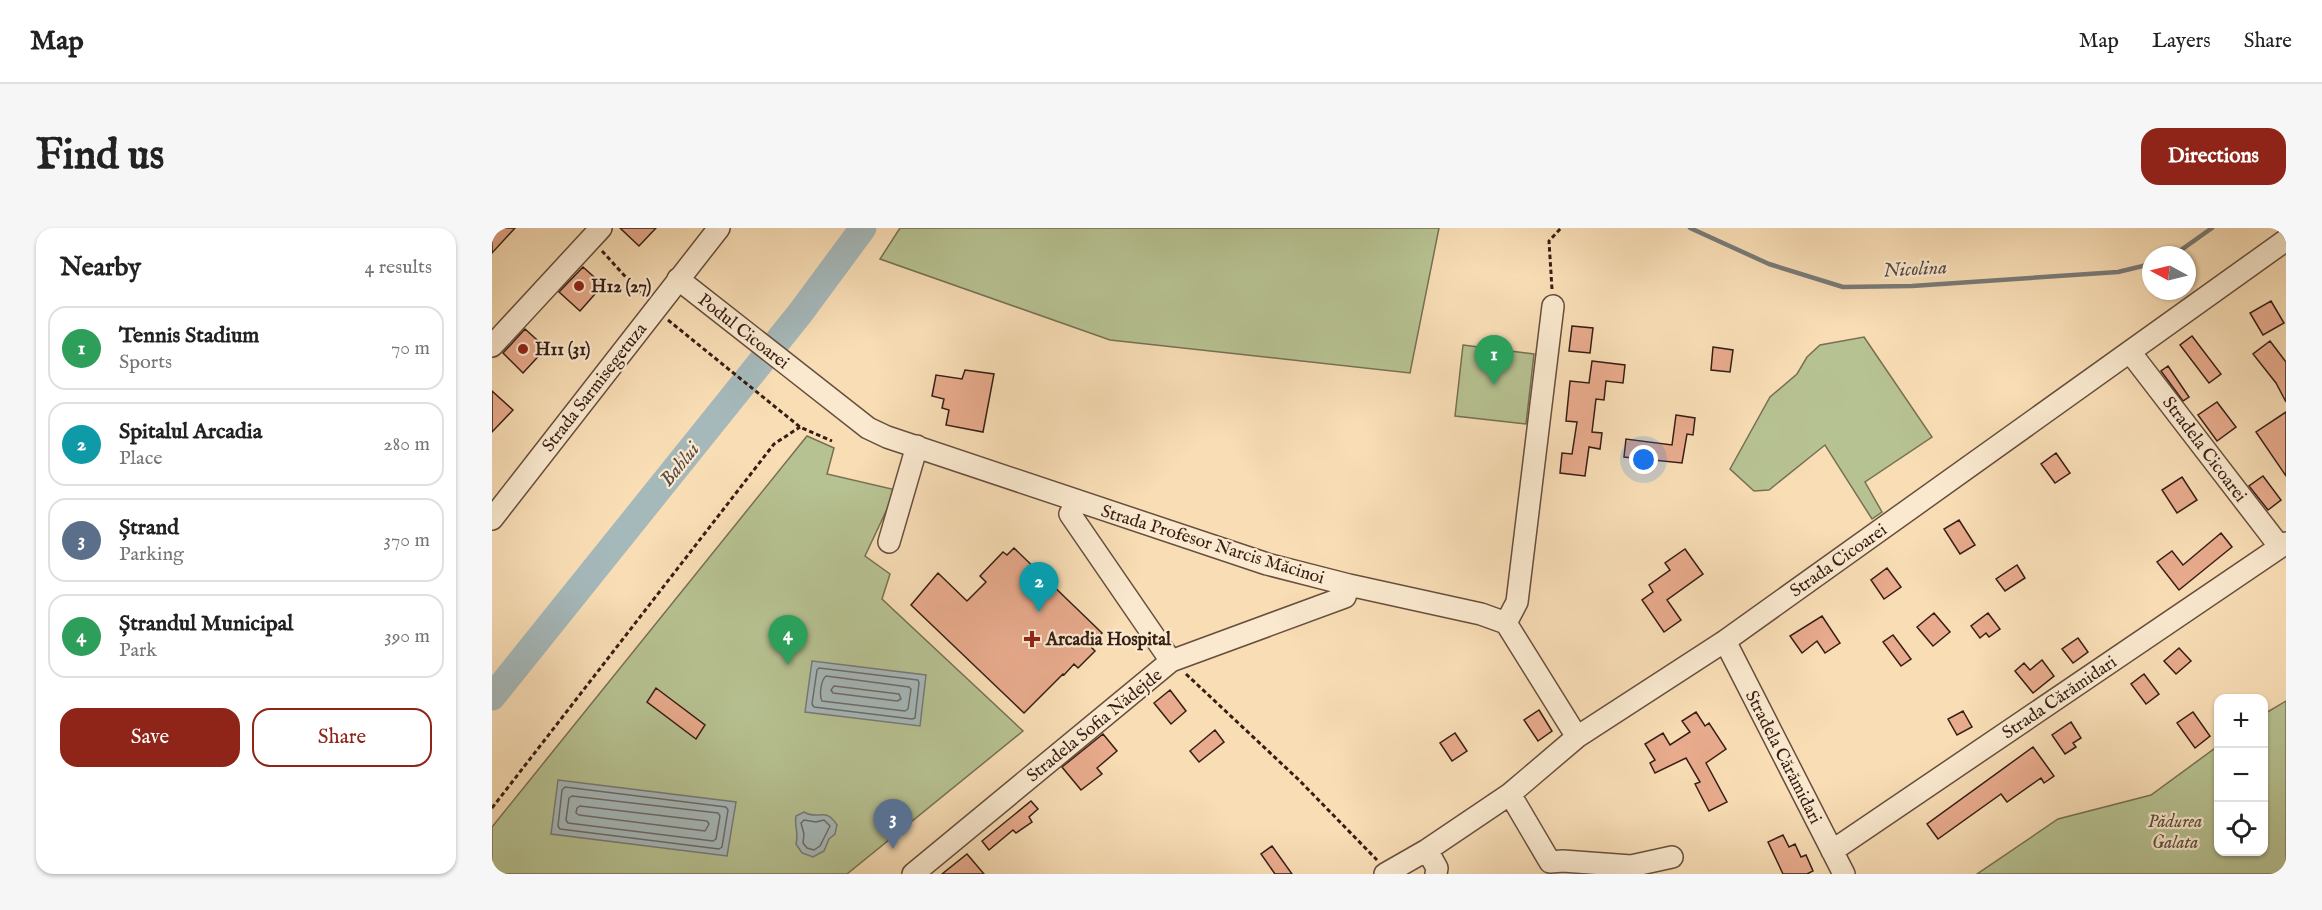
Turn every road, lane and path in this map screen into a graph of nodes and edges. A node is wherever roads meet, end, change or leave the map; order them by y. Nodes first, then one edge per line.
1 (719, 228) edge
2 (1561, 228) edge
3 (596, 233) edge
4 (2286, 240) edge
5 (678, 279) junction
6 (649, 303) junction
7 (1553, 306) joint
8 (492, 346) edge
9 (2130, 352) junction
10 (809, 382) joint
11 (800, 427) junction
12 (832, 441) dead end
13 (917, 446) junction
14 (1077, 501) junction
15 (492, 519) edge
16 (889, 542) dead end
17 (2283, 545) edge
18 (1349, 585) junction
19 (1506, 623) junction
20 (1725, 641) junction
21 (1171, 661) junction
22 (1577, 737) junction
23 (1510, 794) junction
24 (492, 808) edge
25 (1427, 850) junction
26 (1832, 851) junction
27 (1672, 857) dead end
28 (1387, 873) edge
29 (913, 874) edge
30 (1436, 874) edge
31 (1843, 874) edge

1 - 5 street, Strada Sarmisegetuza
2 - 7 path
3 - 6 path
3 - 8 street
4 - 9 street, Strada Cicoarei
5 - 6 street, Strada Sarmisegetuza
5 - 10 street, Podul Cicoarei
6 - 11 path
6 - 15 street, Strada Sarmisegetuza
7 - 19 street
9 - 17 street, Stradela Cicoarei
9 - 20 street, Strada Cicoarei
10 - 13 street, Strada Profesor Narcis Măcinoi
11 - 12 path
11 - 24 path
13 - 14 street, Strada Profesor Narcis Măcinoi
13 - 16 street
14 - 18 street, Strada Profesor Narcis Măcinoi
14 - 21 street, Strada Profesor Narcis Măcinoi
17 - 26 street, Strada Cărămidari
18 - 19 street
18 - 21 street, Stradela Sofia Nădejde
19 - 22 street
20 - 22 street, Strada Cicoarei
20 - 26 street, Stradela Cărămidari
21 - 28 path
21 - 29 street, Stradela Sofia Nădejde
22 - 23 street, Strada Cicoarei
23 - 25 street, Strada Cicoarei
23 - 27 street
25 - 28 street, Strada Cicoarei
25 - 30 street
26 - 31 street, Stradela Cărămidari

